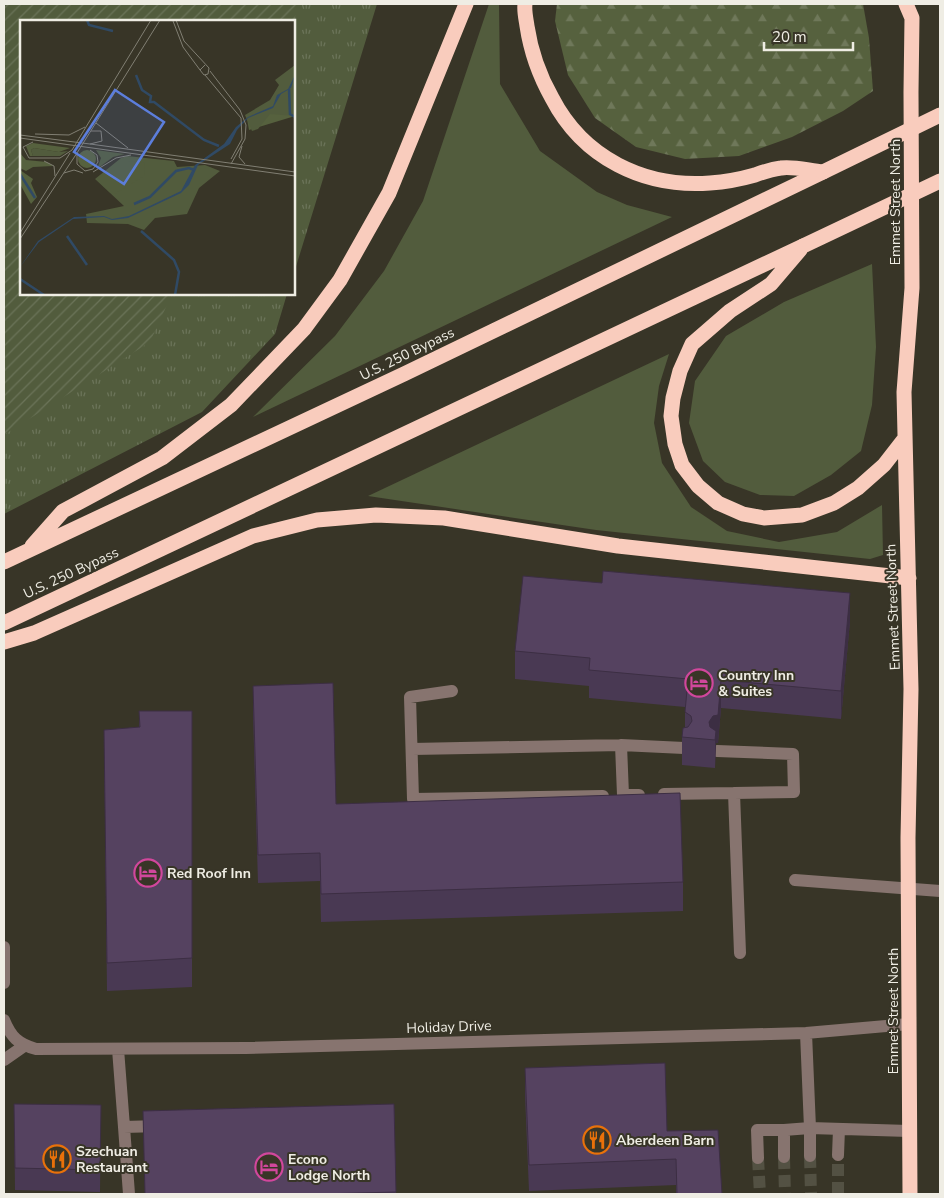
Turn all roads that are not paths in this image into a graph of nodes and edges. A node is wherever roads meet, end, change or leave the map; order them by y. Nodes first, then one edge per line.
1 (466, 4) edge
2 (525, 4) edge
3 (906, 4) edge
4 (940, 115) edge
5 (822, 172) junction
6 (940, 181) edge
7 (803, 246) junction
8 (905, 438) junction
9 (28, 551) junction
10 (4, 562) edge
11 (908, 578) junction
12 (4, 623) edge
13 (4, 642) edge
14 (452, 691) dead end
15 (621, 745) junction
16 (684, 748) edge
17 (412, 749) junction
18 (717, 751) edge
19 (734, 793) junction
20 (623, 795) junction
21 (795, 880) dead end
22 (909, 888) junction
23 (940, 891) edge
24 (4, 947) edge
25 (740, 953) dead end
26 (4, 983) edge
27 (4, 1020) edge
28 (909, 1024) junction
29 (806, 1033) junction
30 (24, 1046) junction
31 (118, 1049) junction
32 (4, 1060) edge
33 (174, 1126) edge
34 (124, 1127) junction
35 (810, 1128) junction
36 (838, 1129) junction
37 (784, 1130) junction
38 (909, 1131) junction
39 (838, 1155) tunnel mouth
40 (810, 1156) tunnel mouth
41 (784, 1157) tunnel mouth
42 (758, 1158) tunnel mouth
43 (129, 1194) edge
44 (910, 1194) edge

1 - 9 highway
2 - 5 highway
3 - 8 highway, Emmet Street North
4 - 5 highway, U.S. 250 Bypass, bridge
5 - 9 highway, U.S. 250 Bypass
6 - 7 highway, U.S. 250 Bypass, bridge
7 - 8 highway
7 - 12 highway, U.S. 250 Bypass
8 - 11 highway, Emmet Street North
9 - 10 highway, U.S. 250 Bypass
11 - 13 highway
11 - 22 highway, Emmet Street North
14 - 17 street
15 - 16 street
15 - 17 street
15 - 20 street
17 - 20 street
18 - 19 street
19 - 20 street
19 - 25 street
21 - 22 street
22 - 23 street
22 - 28 highway, Emmet Street North
24 - 26 street
27 - 30 street
28 - 29 street, Holiday Drive
28 - 38 highway, Emmet Street North
29 - 31 street, Holiday Drive
29 - 35 street
30 - 31 street, Holiday Drive
30 - 32 street
31 - 34 street
33 - 34 street
34 - 43 street
35 - 36 street
35 - 37 street
35 - 40 street
36 - 38 street
36 - 39 street
37 - 41 street
37 - 42 street
38 - 44 highway, Emmet Street North

